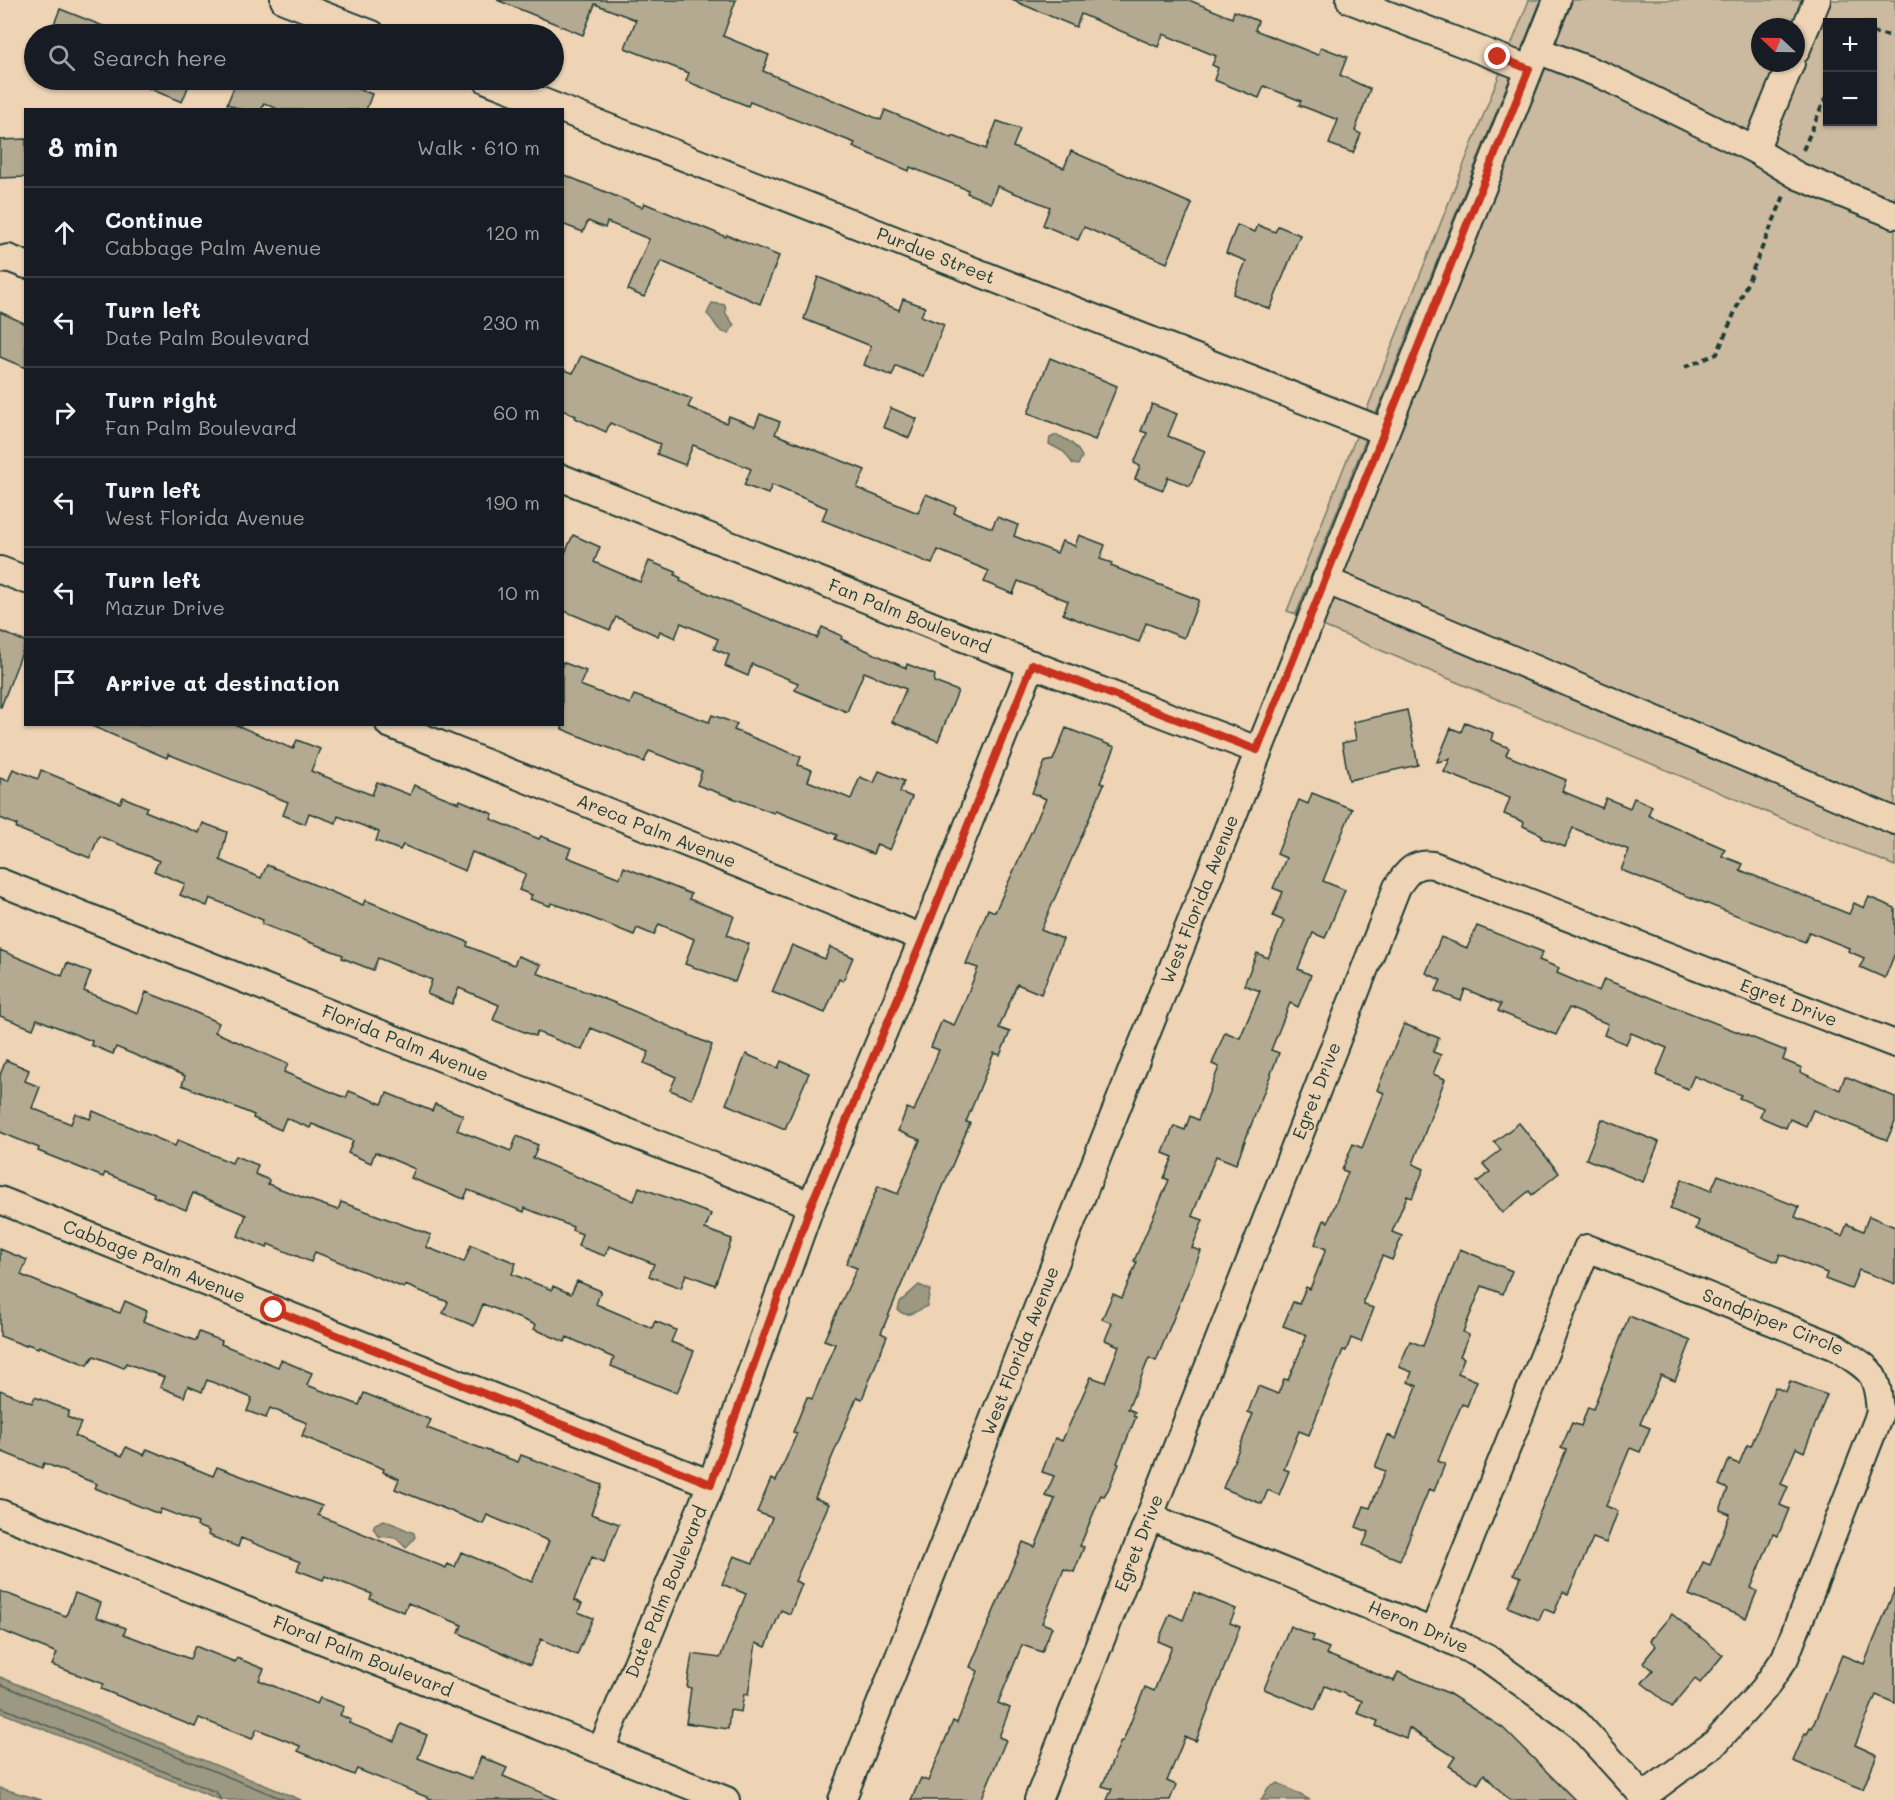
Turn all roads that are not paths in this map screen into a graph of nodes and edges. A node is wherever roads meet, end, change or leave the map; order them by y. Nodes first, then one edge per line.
1 (284, 0) edge
2 (1350, 0) edge
3 (1557, 0) edge
4 (1817, 0) edge
5 (346, 24) edge
6 (1805, 29) edge
7 (1533, 59) junction
8 (1787, 72) edge
9 (513, 90) edge
10 (558, 108) edge
11 (564, 110) edge
12 (1755, 150) junction
13 (1895, 215) edge
14 (0, 260) edge
15 (24, 264) edge
16 (1385, 432) junction
17 (564, 479) edge
18 (0, 570) edge
19 (24, 579) edge
20 (1325, 580) junction
21 (1032, 664) junction
22 (394, 726) edge
23 (1257, 750) junction
24 (1895, 821) edge
25 (0, 882) edge
26 (923, 938) junction
27 (1895, 1044) edge
28 (0, 1200) edge
29 (811, 1205) junction
30 (711, 1484) junction
31 (0, 1513) edge
32 (1150, 1517) junction
33 (1432, 1632) junction
34 (601, 1750) junction
35 (1646, 1798) edge
36 (726, 1800) edge
37 (842, 1800) edge
38 (1038, 1800) edge

1 - 5 street
2 - 7 street
3 - 7 street, West Florida Avenue
4 - 6 street
7 - 12 street
7 - 16 street, West Florida Avenue
8 - 12 street
9 - 10 street, Purdue Street
11 - 16 street, Purdue Street
12 - 13 street
14 - 15 street
16 - 20 street, West Florida Avenue
17 - 21 street, Fan Palm Boulevard
18 - 19 street
20 - 23 street, West Florida Avenue
20 - 24 street
21 - 23 street, Fan Palm Boulevard
21 - 26 street, Date Palm Boulevard
22 - 26 street, Areca Palm Avenue
23 - 37 street, West Florida Avenue
25 - 29 street, Florida Palm Avenue
26 - 29 street, Date Palm Boulevard
27 - 32 street, Egret Drive
28 - 30 street, Cabbage Palm Avenue
29 - 30 street, Date Palm Boulevard
30 - 34 street, Date Palm Boulevard
31 - 34 street, Floral Palm Boulevard
32 - 33 street, Heron Drive
32 - 38 street, Egret Drive
33 - 35 street, Heron Drive
33 - 35 street, Sandpiper Circle
34 - 36 street, Floral Palm Boulevard

